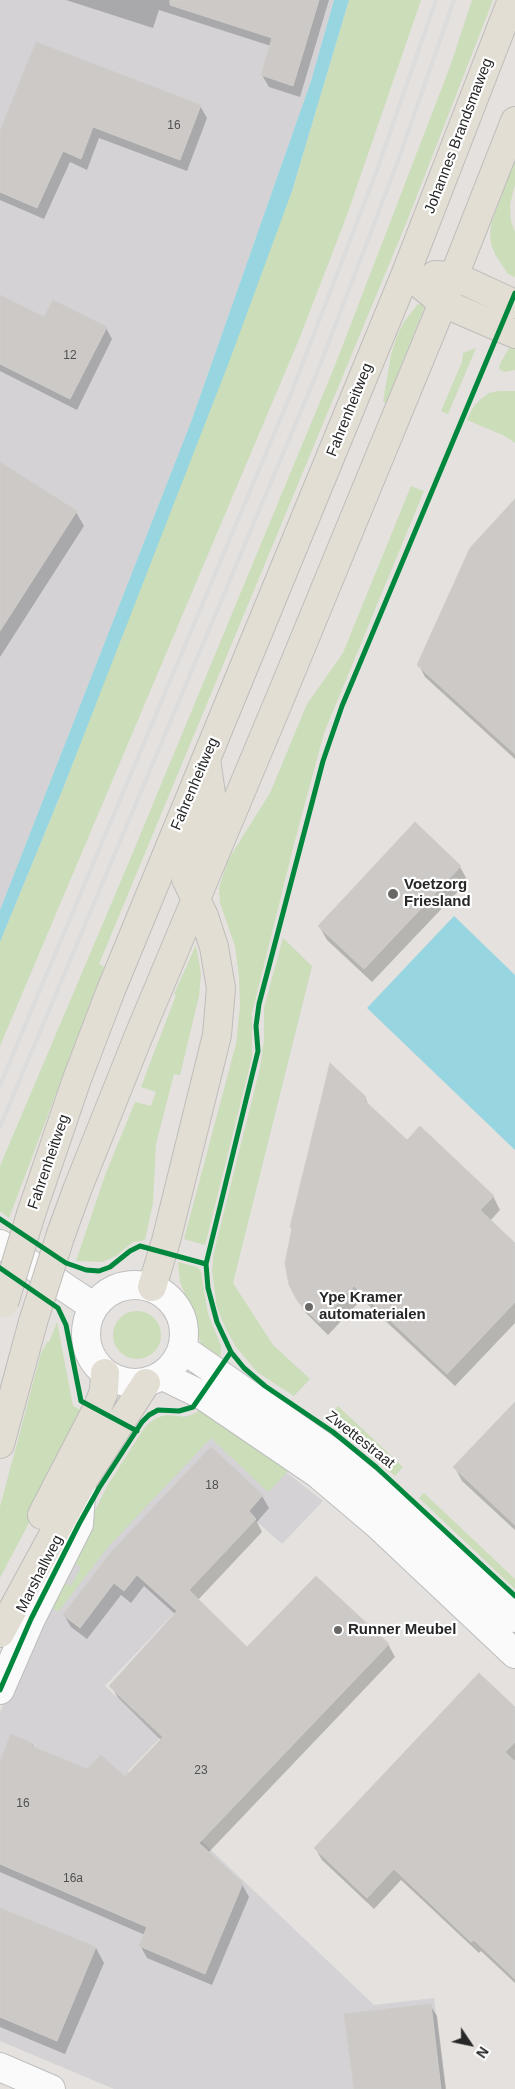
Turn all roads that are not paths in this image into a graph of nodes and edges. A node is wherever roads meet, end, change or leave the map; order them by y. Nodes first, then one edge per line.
1 (512, 0) edge
2 (515, 121) edge
3 (406, 273) junction
4 (454, 276) junction
5 (443, 302) junction
6 (515, 304) edge
7 (515, 334) edge
8 (206, 758) junction
9 (195, 900) junction
10 (0, 1244) edge
11 (152, 1287) junction
12 (94, 1307) junction
13 (2, 1311) edge
14 (183, 1349) junction
15 (105, 1373) junction
16 (154, 1380) junction
17 (0, 1444) edge
18 (82, 1482) junction
19 (0, 1595) edge
20 (515, 1618) edge
21 (0, 1633) edge
22 (515, 1654) edge
23 (0, 1690) edge
24 (0, 2068) edge
25 (51, 2089) edge

1 - 3 main road, Johannes Brandsmaweg
2 - 4 main road
3 - 4 main road
3 - 5 main road
3 - 8 main road, Fahrenheitweg
4 - 5 main road
4 - 6 main road
5 - 7 main road
5 - 9 main road
8 - 9 main road
8 - 13 main road, Fahrenheitweg, bridge
9 - 11 main road
9 - 17 main road, bridge
10 - 12 street
11 - 12 street
11 - 14 street
12 - 15 street
14 - 16 street
14 - 20 street, Zwettestraat
15 - 16 street
15 - 19 main road
16 - 18 main road
16 - 22 street
18 - 21 main road
18 - 23 street, Marshallweg
24 - 25 street

